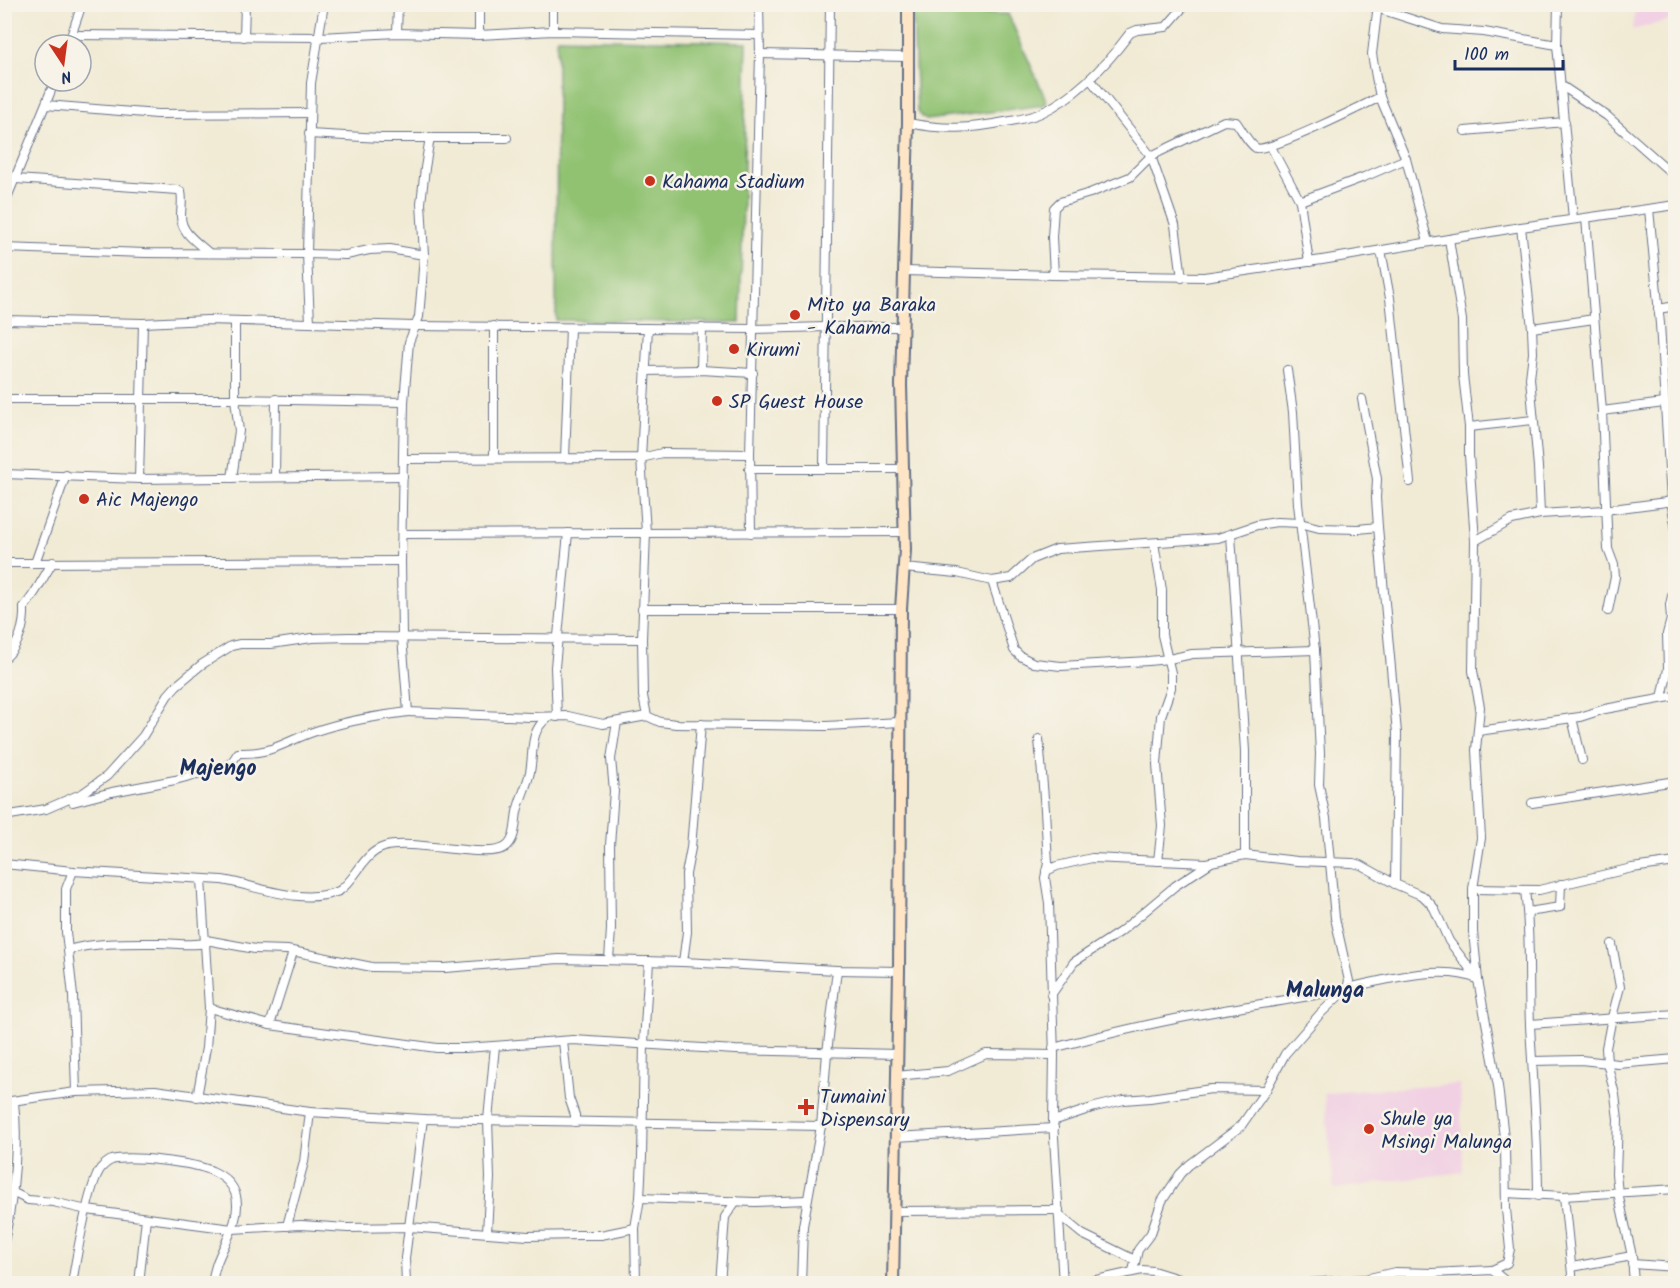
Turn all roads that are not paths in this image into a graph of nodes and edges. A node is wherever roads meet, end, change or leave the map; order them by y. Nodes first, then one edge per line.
1 (82, 4) edge
2 (245, 4) edge
3 (324, 4) edge
4 (398, 4) edge
5 (479, 4) edge
6 (553, 4) edge
7 (759, 4) edge
8 (830, 4) edge
9 (954, 4) edge
10 (1186, 4) edge
11 (1364, 4) edge
12 (1558, 4) edge
13 (908, 5) edge
14 (1378, 7) edge
15 (553, 31) junction
16 (72, 33) edge
17 (397, 33) junction
18 (93, 34) edge
19 (478, 34) junction
20 (759, 35) junction
21 (244, 37) junction
22 (320, 37) junction
23 (1557, 45) junction
24 (760, 54) junction
25 (830, 55) junction
26 (907, 57) junction
27 (1090, 79) junction
28 (1562, 86) junction
29 (50, 93) edge
30 (1380, 97) junction
31 (46, 105) junction
32 (310, 112) junction
33 (1565, 122) junction
34 (908, 123) junction
35 (1465, 130) dead end
36 (309, 134) junction
37 (430, 137) junction
38 (507, 138) dead end
39 (1271, 147) junction
40 (1151, 156) junction
41 (1406, 159) junction
42 (1676, 177) edge
43 (16, 179) junction
44 (1300, 201) junction
45 (4, 205) edge
46 (1676, 205) edge
47 (1649, 209) junction
48 (1586, 218) junction
49 (1574, 219) junction
50 (1521, 227) junction
51 (1449, 239) junction
52 (1428, 242) junction
53 (4, 248) edge
54 (1381, 250) junction
55 (209, 253) junction
56 (307, 254) junction
57 (424, 255) junction
58 (1309, 262) junction
59 (904, 271) junction
60 (1054, 275) junction
61 (1182, 278) junction
62 (1676, 306) edge
63 (1658, 309) junction
64 (1594, 319) junction
65 (4, 320) edge
66 (236, 321) junction
67 (143, 323) junction
68 (310, 323) junction
69 (414, 326) junction
70 (494, 326) junction
71 (826, 327) junction
72 (902, 327) junction
73 (570, 328) junction
74 (648, 328) junction
75 (702, 328) junction
76 (1532, 328) junction
77 (754, 329) junction
78 (701, 370) junction
79 (1287, 370) dead end
80 (645, 371) junction
81 (753, 373) junction
82 (4, 399) edge
83 (235, 399) junction
84 (276, 399) junction
85 (1362, 399) dead end
86 (142, 400) junction
87 (404, 402) junction
88 (1664, 403) junction
89 (1602, 411) junction
90 (1533, 420) junction
91 (1469, 427) junction
92 (750, 454) junction
93 (494, 457) junction
94 (566, 458) junction
95 (641, 458) junction
96 (403, 459) junction
97 (749, 469) junction
98 (824, 469) junction
99 (904, 469) junction
100 (4, 474) edge
101 (66, 475) junction
102 (403, 476) junction
103 (275, 477) junction
104 (232, 478) junction
105 (139, 479) junction
106 (1410, 482) dead end
107 (1673, 501) edge
108 (1605, 510) junction
109 (1540, 514) junction
110 (1300, 523) junction
111 (1378, 526) junction
112 (1676, 530) edge
113 (646, 532) junction
114 (905, 532) junction
115 (568, 533) junction
116 (751, 533) junction
117 (402, 534) junction
118 (1231, 535) junction
119 (1475, 541) junction
120 (1154, 543) junction
121 (401, 561) junction
122 (53, 562) junction
123 (4, 563) edge
124 (35, 563) junction
125 (904, 568) junction
126 (1676, 577) edge
127 (992, 581) junction
128 (1674, 589) edge
129 (642, 609) junction
130 (902, 609) junction
131 (1608, 611) dead end
132 (402, 637) junction
133 (558, 638) junction
134 (642, 639) junction
135 (1315, 650) junction
136 (1238, 653) junction
137 (4, 659) edge
138 (1169, 659) junction
139 (1676, 696) edge
140 (1662, 698) junction
141 (408, 712) junction
142 (647, 716) junction
143 (557, 717) junction
144 (547, 718) junction
145 (1572, 718) junction
146 (618, 722) junction
147 (900, 723) junction
148 (701, 724) junction
149 (1478, 731) junction
150 (1039, 739) dead end
151 (1582, 760) dead end
152 (1676, 781) edge
153 (1532, 804) dead end
154 (46, 808) junction
155 (4, 816) edge
156 (1245, 855) junction
157 (1158, 861) junction
158 (1211, 862) junction
159 (1331, 862) junction
160 (1675, 862) edge
161 (4, 864) edge
162 (73, 871) junction
163 (1046, 871) junction
164 (201, 879) junction
165 (1676, 881) edge
166 (1395, 884) junction
167 (1561, 884) junction
168 (1473, 889) junction
169 (1525, 891) junction
170 (1528, 912) junction
171 (206, 942) junction
172 (1612, 944) dead end
173 (68, 950) junction
174 (293, 952) junction
175 (609, 960) junction
176 (649, 961) junction
177 (683, 962) junction
178 (837, 970) junction
179 (899, 971) junction
180 (1478, 980) junction
181 (1347, 988) junction
182 (1051, 995) junction
183 (209, 1008) junction
184 (1676, 1014) edge
185 (1612, 1017) junction
186 (1530, 1024) junction
187 (270, 1025) junction
188 (562, 1041) junction
189 (644, 1043) junction
190 (495, 1046) junction
191 (1054, 1051) junction
192 (826, 1053) junction
193 (897, 1054) junction
194 (1676, 1059) edge
195 (1533, 1062) junction
196 (1607, 1062) junction
197 (896, 1076) junction
198 (1266, 1090) junction
199 (76, 1092) junction
200 (197, 1097) junction
201 (4, 1102) edge
202 (14, 1102) junction
203 (310, 1112) junction
204 (423, 1119) junction
205 (488, 1120) junction
206 (574, 1122) junction
207 (642, 1122) junction
208 (1053, 1125) junction
209 (821, 1126) junction
210 (895, 1137) junction
211 (1676, 1189) edge
212 (14, 1193) junction
213 (1506, 1193) junction
214 (1618, 1193) junction
215 (1538, 1196) junction
216 (1564, 1196) junction
217 (640, 1198) junction
218 (807, 1200) junction
219 (736, 1201) junction
220 (87, 1210) junction
221 (894, 1211) junction
222 (1059, 1212) junction
223 (146, 1218) junction
224 (287, 1226) junction
225 (409, 1227) junction
226 (635, 1228) junction
227 (232, 1229) junction
228 (488, 1232) junction
229 (4, 1242) edge
230 (1135, 1260) junction
231 (1632, 1260) junction
232 (1572, 1267) junction
233 (1676, 1267) edge
234 (1492, 1270) junction
235 (1133, 1272) junction
236 (72, 1284) edge
237 (139, 1284) edge
238 (213, 1284) edge
239 (406, 1284) edge
240 (636, 1284) edge
241 (720, 1284) edge
242 (801, 1284) edge
243 (893, 1284) edge
244 (1063, 1284) edge
245 (1078, 1284) edge
246 (1213, 1284) edge
247 (1294, 1284) edge
248 (1509, 1284) edge
249 (1573, 1284) edge
250 (1634, 1284) edge

1 - 16 street
2 - 21 street
3 - 22 street
4 - 17 street
5 - 19 street
6 - 15 street
7 - 20 street
8 - 25 street
9 - 13 street
10 - 27 street
11 - 14 street
12 - 23 street
13 - 26 street
14 - 23 street
14 - 30 street
15 - 19 street
15 - 20 street
17 - 19 street
17 - 22 street
18 - 21 street
20 - 24 street
21 - 22 street
22 - 32 street
23 - 28 street
24 - 25 street
24 - 77 street
25 - 26 street
25 - 71 street
26 - 34 street
27 - 34 street
27 - 40 street
28 - 33 street
28 - 42 street
29 - 31 street
30 - 39 street
30 - 41 street
31 - 32 street
31 - 43 street
32 - 36 street
33 - 35 street
33 - 49 street
34 - 59 street
36 - 37 street
36 - 56 street
37 - 38 street
37 - 57 street
39 - 40 street
39 - 44 street
40 - 60 street
40 - 61 street
41 - 44 street
41 - 52 street
43 - 45 street
43 - 55 street
44 - 58 street
46 - 47 street
47 - 48 street
47 - 63 street
48 - 49 street
48 - 64 street
49 - 50 street
50 - 51 street
50 - 76 street
51 - 52 street
51 - 91 street
52 - 54 street
53 - 55 street
54 - 58 street
54 - 106 street
55 - 56 street
56 - 57 street
56 - 68 street
57 - 69 street
58 - 61 street
59 - 60 street
59 - 72 street
60 - 61 street
62 - 63 street
63 - 88 street
64 - 76 street
64 - 89 street
65 - 67 street
66 - 67 street
66 - 68 street
66 - 83 street
67 - 86 street
68 - 69 street
69 - 70 street
69 - 87 street
70 - 73 street
70 - 93 street
71 - 72 street
71 - 77 street
71 - 98 street
72 - 99 street
73 - 74 street
73 - 94 street
74 - 75 street
74 - 80 street
75 - 77 street
75 - 78 street
76 - 90 street
77 - 81 street
78 - 80 street
78 - 81 street
79 - 110 street
80 - 95 street
81 - 92 street
82 - 86 street
83 - 84 street
83 - 86 street
83 - 104 street
84 - 87 street
84 - 103 street
85 - 111 street
86 - 105 street
87 - 96 street
88 - 89 street
88 - 107 street
89 - 108 street
90 - 91 street
90 - 109 street
91 - 119 street
92 - 95 street
92 - 97 street
93 - 94 street
93 - 96 street
94 - 95 street
95 - 113 street
96 - 102 street
97 - 98 street
97 - 116 street
98 - 99 street
99 - 114 street
100 - 101 street
101 - 105 street
101 - 124 street
102 - 103 street
102 - 117 street
103 - 104 street
104 - 105 street
107 - 108 street
107 - 112 street
108 - 109 street
108 - 131 street
109 - 119 street
110 - 111 street
110 - 118 street
110 - 135 street
111 - 166 street
113 - 115 street
113 - 116 street
113 - 129 street
114 - 116 street
114 - 125 street
115 - 117 street
115 - 133 street
117 - 121 street
118 - 120 street
118 - 136 street
119 - 149 street
120 - 127 street
120 - 138 street
121 - 122 street
121 - 132 street
122 - 124 street
122 - 137 street
123 - 124 street
125 - 127 street
125 - 130 street
126 - 128 street
127 - 138 street
128 - 140 street
129 - 130 street
129 - 134 street
130 - 147 street
132 - 133 street
132 - 141 street
132 - 154 street
133 - 134 street
133 - 143 street
134 - 142 street
135 - 136 street
135 - 159 street
136 - 138 street
136 - 156 street
138 - 157 street
139 - 140 street
140 - 145 street
141 - 144 street
141 - 154 street
142 - 146 street
142 - 148 street
143 - 144 street
143 - 146 street
144 - 164 street
145 - 149 street
145 - 151 street
146 - 175 street
147 - 148 street
147 - 179 street
148 - 177 street
149 - 168 street
150 - 163 street
152 - 153 street
154 - 155 street
156 - 158 street
156 - 159 street
157 - 158 street
157 - 163 street
158 - 182 street
159 - 166 street
159 - 181 street
160 - 165 street
160 - 167 street
161 - 162 street
162 - 164 street
162 - 173 street
163 - 182 street
164 - 171 street
166 - 180 street
167 - 169 street
167 - 170 street
168 - 169 street
168 - 180 street
169 - 170 street
170 - 186 street
171 - 173 street
171 - 174 street
171 - 183 street
172 - 185 street
173 - 199 street
174 - 175 street
174 - 187 street
175 - 176 street
176 - 177 street
176 - 189 street
177 - 178 street
178 - 179 street
178 - 192 street
179 - 193 street
180 - 181 street
180 - 213 street
181 - 191 street
181 - 198 street
182 - 191 street
183 - 187 street
183 - 200 street
184 - 185 street
185 - 186 street
185 - 196 street
186 - 195 street
187 - 190 street
188 - 189 street
188 - 190 street
188 - 206 street
189 - 192 street
189 - 207 street
190 - 205 street
191 - 197 street
191 - 208 street
192 - 193 street
192 - 209 street
193 - 197 street
194 - 196 street
195 - 196 street
195 - 215 street
196 - 214 street
197 - 210 street
198 - 208 street
198 - 230 street
199 - 200 street
199 - 202 street
200 - 203 street
201 - 202 street
202 - 212 street
203 - 204 street
203 - 224 street
204 - 205 street
204 - 225 street
205 - 206 street
205 - 228 street
206 - 207 street
207 - 209 street
207 - 217 street
208 - 210 street
208 - 222 street
209 - 218 street
210 - 221 street
211 - 214 street
212 - 220 street
212 - 229 street
213 - 215 street
213 - 234 street
214 - 216 street
214 - 231 street
215 - 216 street
216 - 232 street
217 - 219 street
217 - 226 street
218 - 219 street
218 - 242 street
219 - 241 street
220 - 223 street
220 - 227 street
220 - 236 street
221 - 222 street
221 - 243 street
222 - 230 street
222 - 244 street
223 - 227 street
223 - 237 street
224 - 225 street
224 - 227 street
225 - 228 street
225 - 239 street
226 - 228 street
226 - 240 street
227 - 238 street
230 - 235 street
231 - 232 street
231 - 233 street
231 - 250 street
232 - 249 street
234 - 247 street
234 - 248 street
235 - 245 street
235 - 246 street

